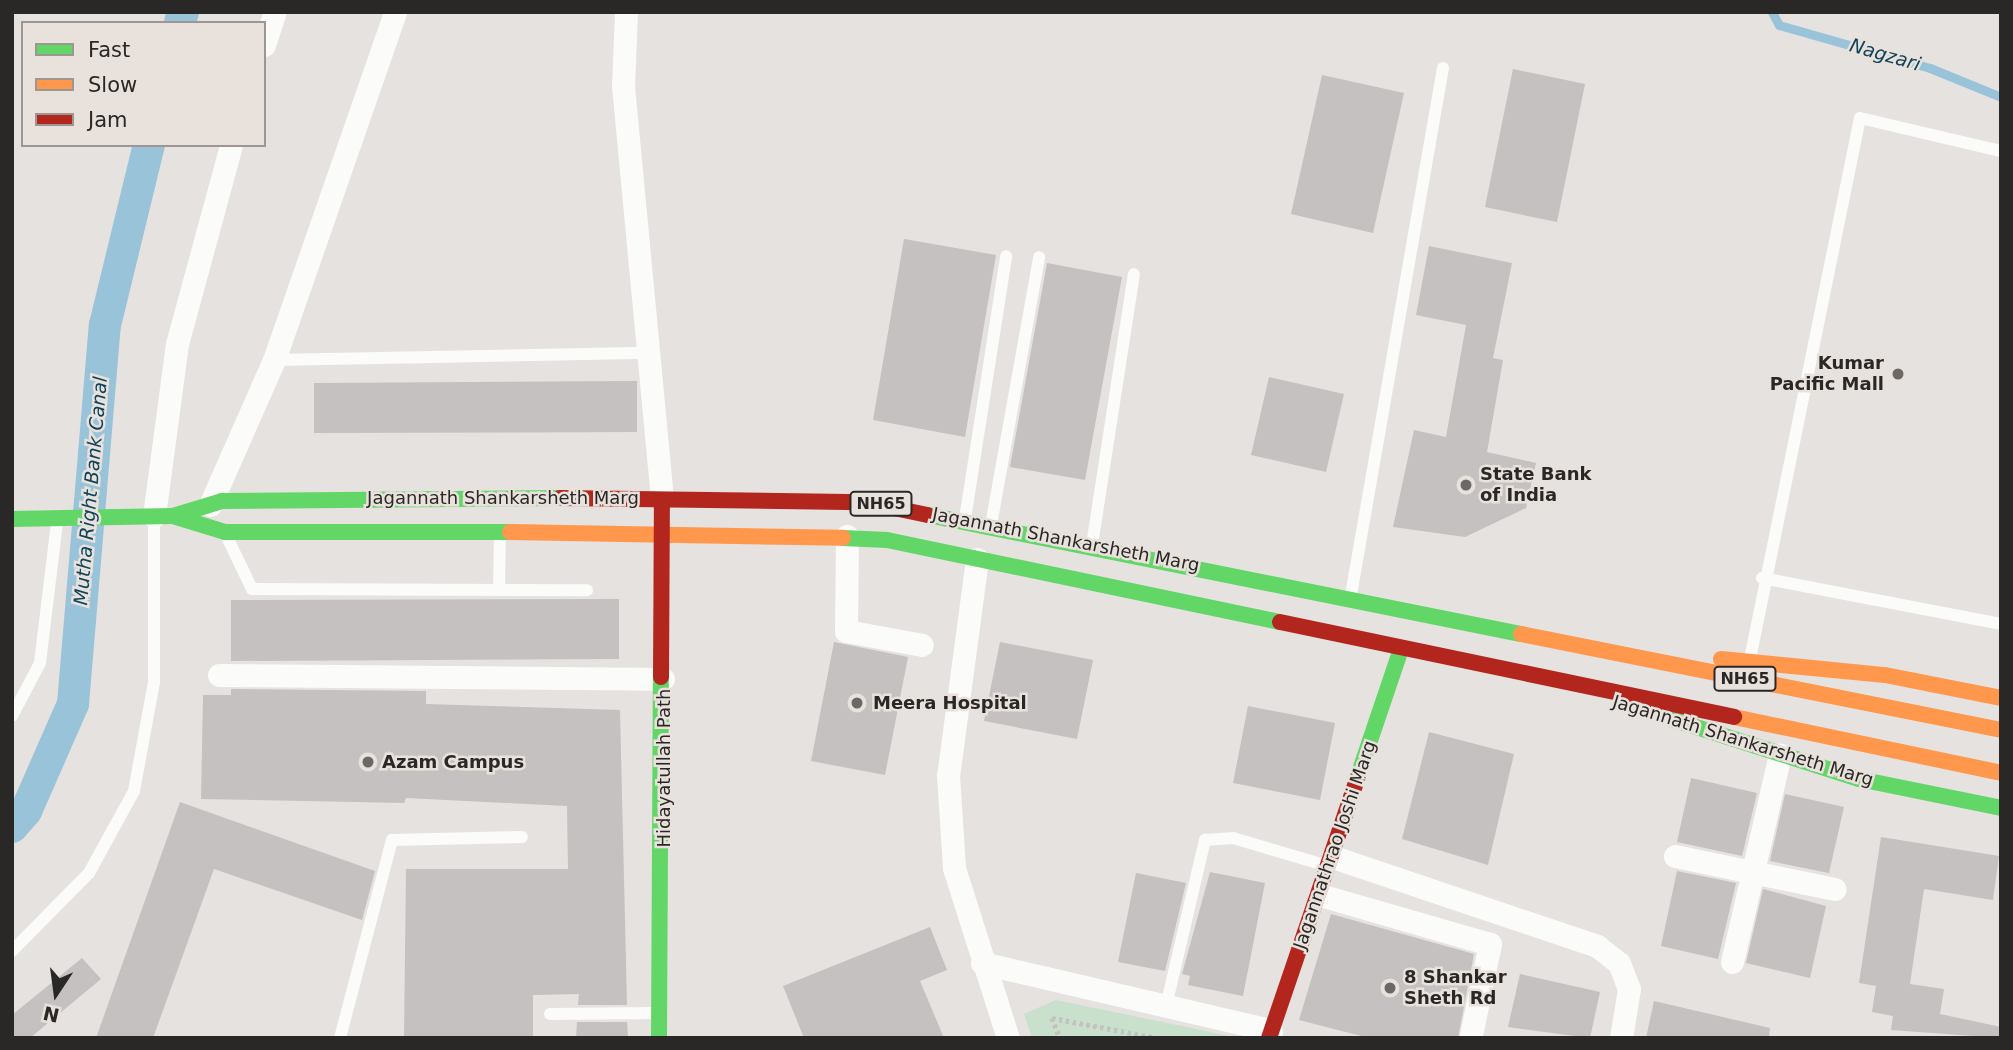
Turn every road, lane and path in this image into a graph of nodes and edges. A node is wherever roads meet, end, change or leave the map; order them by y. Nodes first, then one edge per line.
1 (275, 12) edge
2 (395, 12) edge
3 (626, 12) edge
4 (266, 39) edge
5 (1443, 68) dead end
6 (230, 147) edge
7 (2001, 151) edge
8 (1006, 256) dead end
9 (1039, 257) dead end
10 (1134, 274) dead end
11 (649, 353) junction
12 (274, 360) junction
13 (662, 497) junction
14 (865, 502) junction
15 (210, 505) junction
16 (164, 516) junction
17 (57, 518) junction
18 (16, 519) edge
19 (965, 520) junction
20 (991, 525) junction
21 (225, 532) junction
22 (663, 533) junction
23 (500, 534) junction
24 (853, 537) junction
25 (1092, 545) junction
26 (977, 559) junction
27 (1762, 578) junction
28 (499, 590) junction
29 (587, 590) dead end
30 (1351, 598) junction
31 (2001, 624) edge
32 (922, 645) dead end
33 (1577, 645) junction
34 (1400, 652) junction
35 (1750, 662) junction
36 (219, 675) dead end
37 (663, 679) junction
38 (1569, 686) junction
39 (2001, 698) edge
40 (12, 716) edge
41 (2001, 730) edge
42 (1780, 754) junction
43 (2001, 773) edge
44 (2001, 808) edge
45 (522, 837) dead end
46 (1675, 856) dead end
47 (1332, 862) junction
48 (1753, 872) junction
49 (1835, 889) dead end
50 (1320, 895) junction
51 (12, 951) edge
52 (982, 962) junction
53 (1732, 962) dead end
54 (1166, 1006) junction
55 (661, 1013) junction
56 (550, 1014) dead end
57 (1270, 1034) edge
58 (1471, 1035) dead end
59 (340, 1038) edge
60 (659, 1038) edge
61 (1008, 1038) edge
62 (1060, 1038) edge
63 (1158, 1038) edge
64 (1621, 1038) edge

1 - 4 street
2 - 12 street
3 - 11 street
5 - 30 lane
6 - 16 street
7 - 27 lane
8 - 19 lane
9 - 20 lane
10 - 25 lane
11 - 12 lane
11 - 13 street
12 - 15 street
13 - 14 main road, Jagannath Shankarsheth Marg / NH65
13 - 15 main road, Jagannath Shankarsheth Marg / NH65
13 - 22 main road, Hidayatullah Path
14 - 19 main road, Jagannath Shankarsheth Marg / NH65
14 - 24 main road
15 - 16 main road, Jagannath Shankarsheth Marg / NH65
16 - 17 main road, Jagannath Shankarsheth Marg / NH65
16 - 21 main road, Jagannath Shankarsheth Marg / NH65
16 - 51 lane
17 - 18 main road, Jagannath Shankarsheth Marg / NH65
17 - 40 lane
19 - 20 main road, Jagannath Shankarsheth Marg / NH65
20 - 25 main road, Jagannath Shankarsheth Marg / NH65
21 - 23 main road, Jagannath Shankarsheth Marg / NH65
21 - 28 lane
22 - 23 main road, Jagannath Shankarsheth Marg / NH65
22 - 24 main road, Jagannath Shankarsheth Marg / NH65
22 - 37 main road, Hidayatullah Path
23 - 28 lane
24 - 26 main road, Jagannath Shankarsheth Marg / NH65
24 - 32 street
25 - 30 main road, Jagannath Shankarsheth Marg / NH65
26 - 34 main road, Jagannath Shankarsheth Marg / NH65
26 - 52 street
27 - 31 lane
27 - 35 lane
28 - 29 lane
30 - 33 main road, Jagannath Shankarsheth Marg / NH65
33 - 35 main road, Jagannath Shankarsheth Marg
33 - 41 main road, Jagannath Shankarsheth Marg / NH65
34 - 38 main road, Jagannath Shankarsheth Marg / NH65
34 - 47 main road, Jagannathrao Joshi Marg
35 - 39 main road, Jagannath Shankarsheth Marg
36 - 37 street
37 - 55 main road, Hidayatullah Path
38 - 42 main road, Jagannath Shankarsheth Marg
38 - 43 main road, Jagannath Shankarsheth Marg / NH65
42 - 44 main road, Jagannath Shankarsheth Marg
42 - 48 street
45 - 59 lane
46 - 48 street
47 - 50 main road, Jagannathrao Joshi Marg
47 - 54 lane
47 - 64 street
48 - 49 street
48 - 53 street
50 - 57 main road, Jagannathrao Joshi Marg
50 - 58 street
52 - 54 street
52 - 61 street
54 - 57 street
55 - 56 lane
55 - 60 main road, Hidayatullah Path
62 - 63 path

